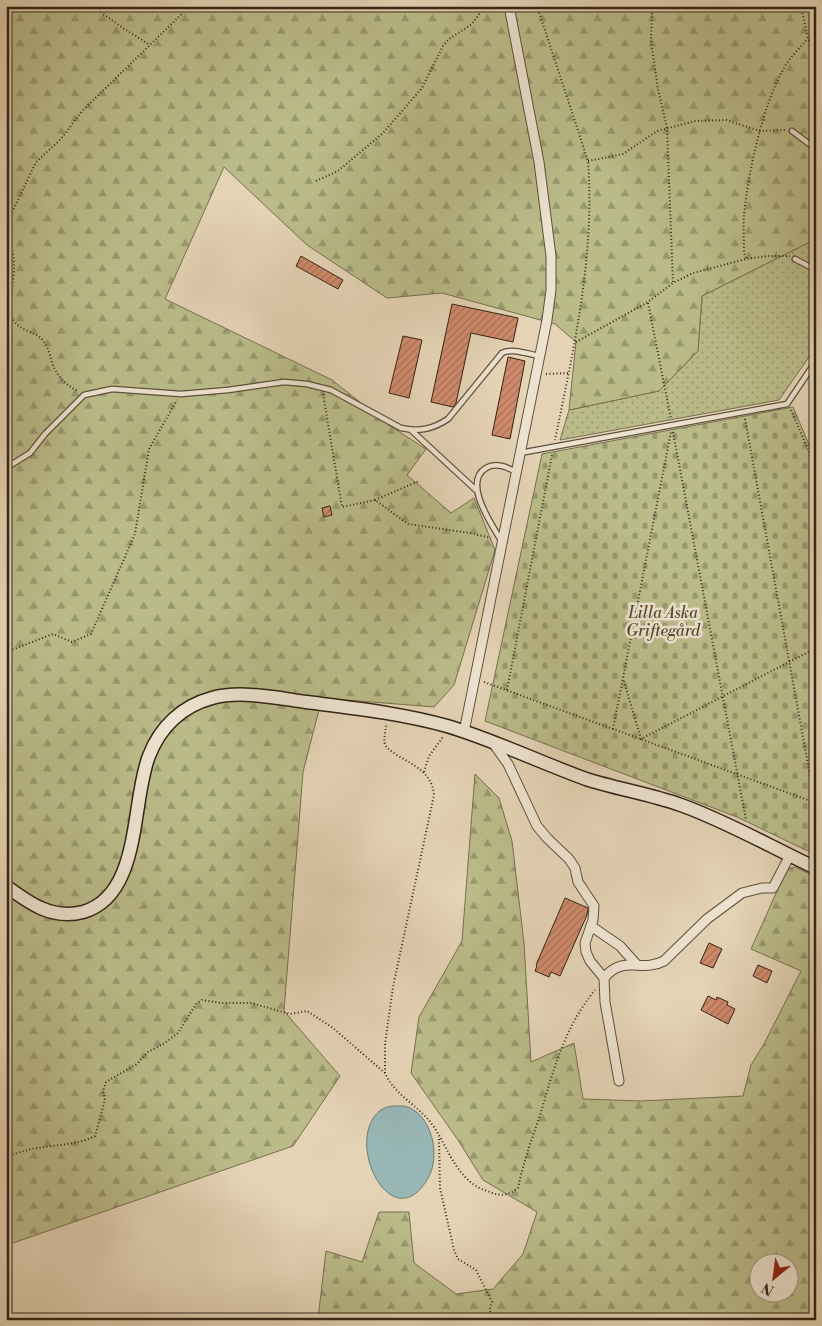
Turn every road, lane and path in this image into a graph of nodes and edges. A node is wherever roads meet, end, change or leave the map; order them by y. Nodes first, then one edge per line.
1 (92, 6) edge
2 (190, 6) edge
3 (485, 6) edge
4 (509, 6) edge
5 (537, 6) edge
6 (652, 6) edge
7 (801, 6) edge
8 (808, 38) junction
9 (150, 45) junction
10 (816, 61) edge
11 (667, 128) junction
12 (760, 131) junction
13 (792, 131) joint
14 (816, 149) edge
15 (588, 161) junction
16 (316, 181) dead end
17 (6, 225) edge
18 (6, 238) edge
19 (746, 259) junction
20 (795, 259) joint
21 (816, 270) edge
22 (673, 283) junction
23 (648, 302) junction
24 (576, 342) junction
25 (540, 356) junction
26 (816, 361) edge
27 (569, 372) junction
28 (536, 375) junction
29 (322, 387) junction
30 (181, 394) junction
31 (84, 395) junction
32 (787, 404) junction
33 (744, 413) junction
34 (672, 426) junction
35 (410, 430) junction
36 (554, 447) junction
37 (520, 453) junction
38 (6, 468) edge
39 (516, 472) junction
40 (816, 477) edge
41 (419, 481) dead end
42 (476, 490) junction
43 (375, 500) junction
44 (502, 545) junction
45 (816, 648) edge
46 (6, 652) edge
47 (789, 661) junction
48 (474, 678) junction
49 (623, 678) junction
50 (507, 690) junction
51 (722, 696) junction
52 (388, 712) junction
53 (450, 727) junction
54 (614, 729) junction
55 (464, 732) junction
56 (641, 739) junction
57 (493, 743) junction
58 (424, 772) junction
59 (737, 774) junction
60 (816, 802) edge
61 (748, 835) junction
62 (790, 855) junction
63 (816, 868) edge
64 (6, 886) edge
65 (591, 926) junction
66 (637, 964) junction
67 (604, 978) junction
68 (384, 1073) junction
69 (620, 1081) dead end
70 (439, 1136) junction
71 (6, 1157) edge
72 (490, 1320) edge

1 - 9 path
2 - 9 path
3 - 16 path
4 - 25 street
5 - 15 path
6 - 11 path
7 - 8 path
8 - 10 path
8 - 12 path
9 - 17 path
11 - 12 path
11 - 15 path
11 - 22 path
12 - 13 path
12 - 19 path
13 - 14 lane
15 - 24 path
18 - 31 path
19 - 20 path
19 - 22 path
20 - 21 lane
22 - 23 path
23 - 24 path
23 - 34 path
24 - 27 path
25 - 28 street
25 - 35 lane
26 - 32 lane
27 - 28 path
27 - 36 path
28 - 37 street
29 - 30 lane
29 - 35 lane
29 - 43 path
30 - 31 lane
30 - 46 path
31 - 38 lane
32 - 33 lane
32 - 40 path
33 - 34 lane
33 - 47 path
34 - 36 lane
34 - 49 path
34 - 51 path
35 - 42 lane
36 - 37 lane
36 - 50 path
37 - 39 street
39 - 42 lane
39 - 44 street
41 - 43 path
42 - 44 lane
43 - 44 path
44 - 48 street
45 - 47 path
47 - 51 path
47 - 60 path
48 - 50 path
48 - 55 street
49 - 54 path
49 - 56 path
50 - 54 path
51 - 56 path
51 - 59 path
52 - 53 street
52 - 58 path
52 - 64 street
53 - 55 street
53 - 58 path
54 - 56 path
55 - 57 street
56 - 59 path
57 - 61 street
57 - 65 street
58 - 68 path
59 - 60 path
59 - 61 path
61 - 62 street
62 - 63 street
62 - 66 street
65 - 66 street
65 - 67 street
66 - 67 street
67 - 69 street
67 - 70 path
68 - 70 path
68 - 71 path
70 - 72 path

